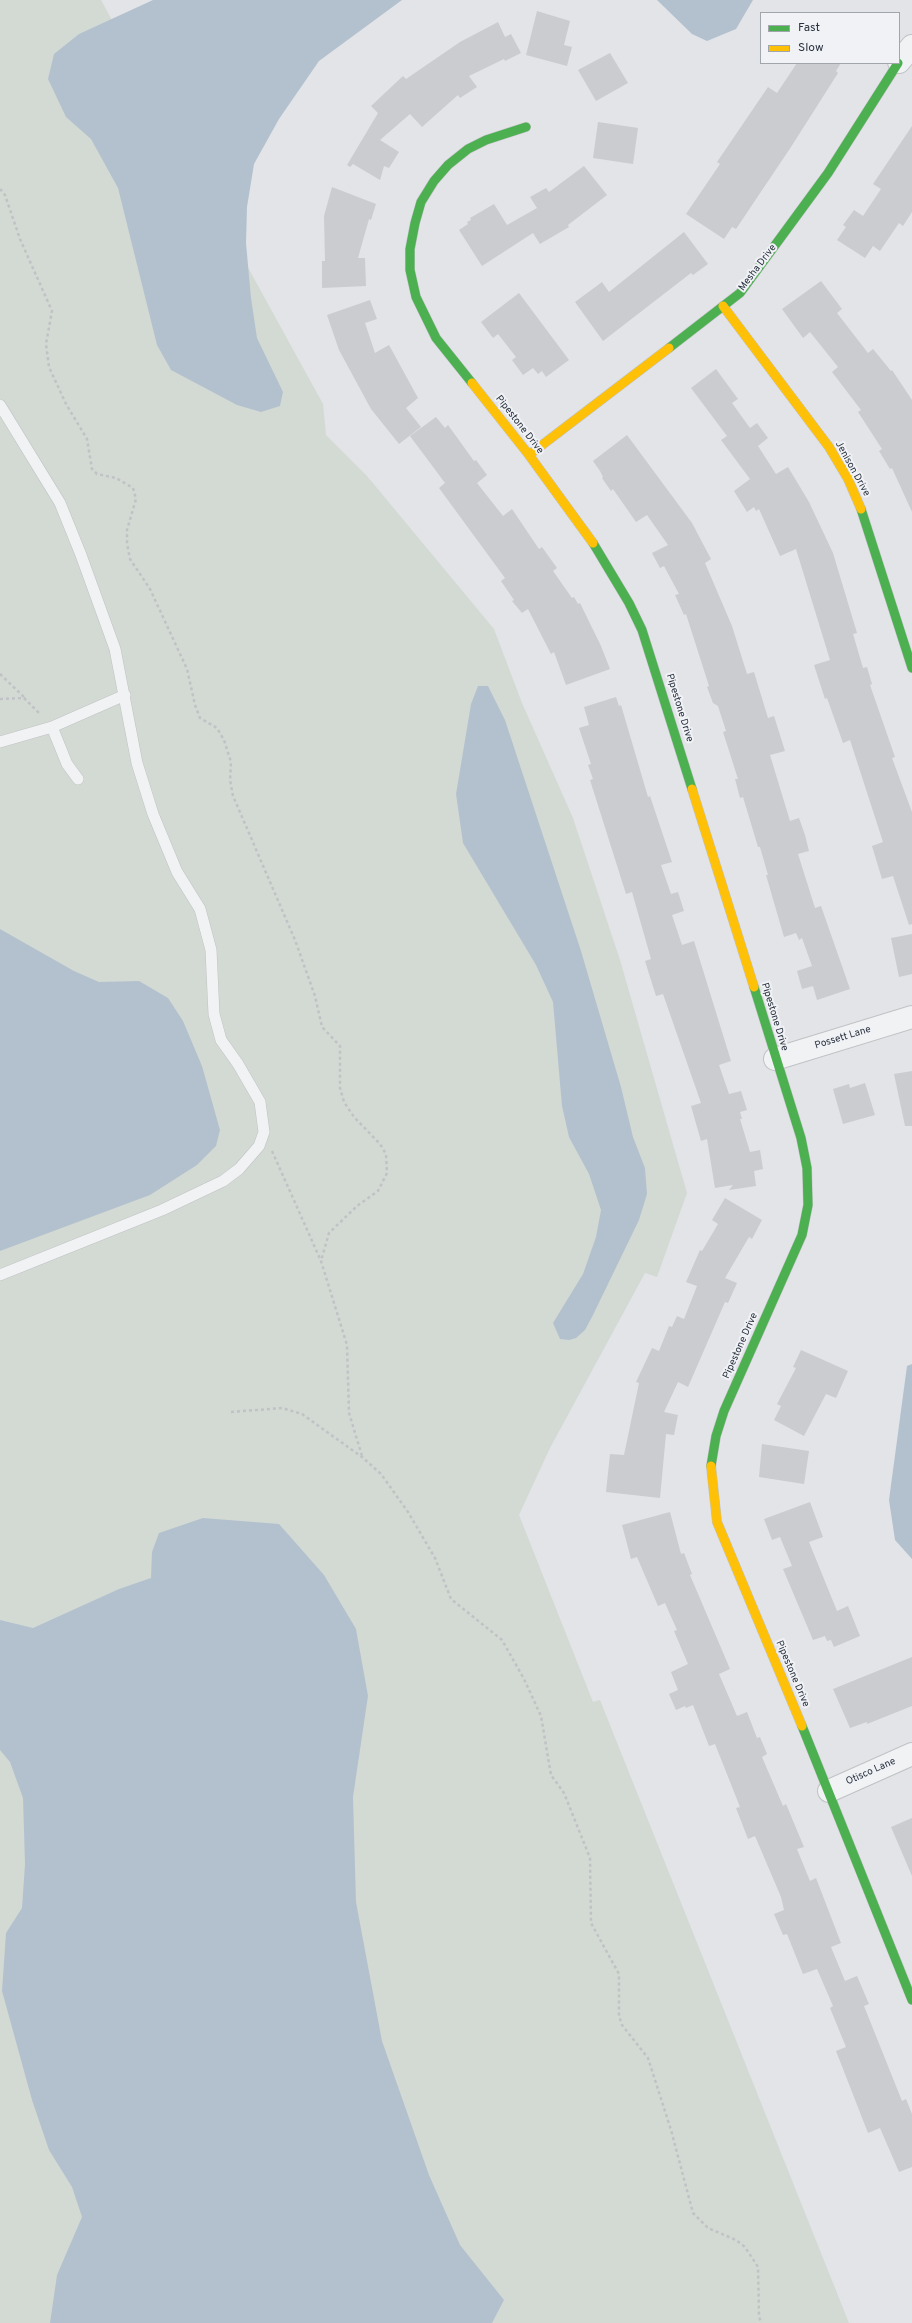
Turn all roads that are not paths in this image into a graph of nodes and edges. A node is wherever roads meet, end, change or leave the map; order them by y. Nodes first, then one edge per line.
1 (912, 46) edge
2 (900, 62) edge
3 (898, 64) edge
4 (526, 127) dead end
5 (723, 306) junction
6 (0, 405) edge
7 (529, 455) junction
8 (912, 668) edge
9 (125, 695) junction
10 (52, 727) junction
11 (0, 742) edge
12 (78, 779) dead end
13 (912, 1017) edge
14 (775, 1059) junction
15 (0, 1275) edge
16 (912, 1754) edge
17 (829, 1791) junction
18 (912, 2000) edge

1 - 2 street, Mesha Drive
3 - 5 street, Mesha Drive
4 - 7 street, Pipestone Drive
5 - 7 street, Mesha Drive
5 - 8 street, Jenison Drive
6 - 9 lane
7 - 14 street, Pipestone Drive
9 - 10 lane
9 - 15 lane
10 - 11 lane
10 - 12 lane
13 - 14 street, Possett Lane
14 - 17 street, Pipestone Drive
16 - 17 street, Otisco Lane
17 - 18 street, Pipestone Drive

